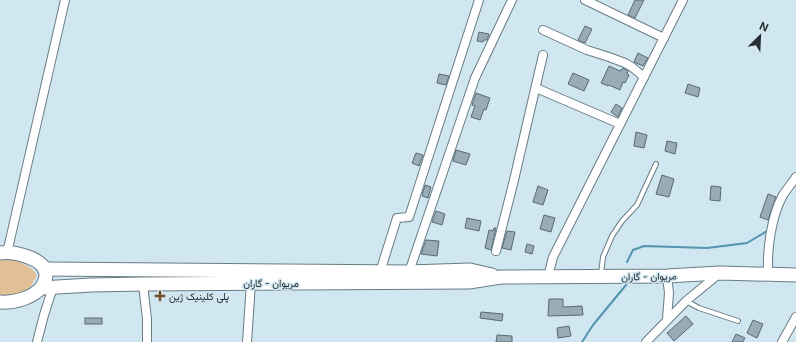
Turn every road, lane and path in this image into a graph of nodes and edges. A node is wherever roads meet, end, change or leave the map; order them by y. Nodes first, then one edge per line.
1 (65, 0) edge
2 (479, 0) edge
3 (512, 0) edge
4 (585, 0) edge
5 (683, 0) edge
6 (543, 30) dead end
7 (664, 38) junction
8 (543, 55) dead end
9 (644, 77) junction
10 (536, 88) junction
11 (620, 124) junction
12 (656, 164) dead end
13 (796, 177) edge
14 (496, 251) dead end
15 (4, 253) edge
16 (44, 269) junction
17 (103, 269) junction
18 (380, 272) junction
19 (409, 272) junction
20 (720, 273) junction
21 (768, 274) junction
22 (796, 275) edge
23 (667, 276) junction
24 (502, 277) junction
25 (548, 277) junction
26 (601, 277) junction
27 (143, 284) junction
28 (251, 284) junction
29 (105, 285) junction
30 (47, 288) junction
31 (686, 301) junction
32 (0, 302) edge
33 (796, 317) edge
34 (667, 319) junction
35 (738, 321) dead end
36 (37, 342) edge
37 (147, 342) edge
38 (247, 342) edge
39 (646, 342) edge
40 (782, 342) edge

1 - 15 street
2 - 18 street
3 - 19 street
4 - 7 street
5 - 7 street
6 - 9 street
7 - 9 street
8 - 10 street
9 - 11 street
10 - 11 street
10 - 14 street
11 - 25 street
12 - 26 lane
13 - 21 street
15 - 16 main road
16 - 17 main road, مریوان - گاران
16 - 30 main road
17 - 18 main road, مریوان - گاران
17 - 29 main road
18 - 19 main road, مریوان - گاران
19 - 24 main road, مریوان - گاران
20 - 21 main road, مریوان - گاران
20 - 23 main road, مریوان - گاران
20 - 31 street
21 - 22 main road, مریوان - گاران
23 - 26 main road, مریوان - گاران
23 - 34 street
24 - 25 main road, مریوان - گاران
24 - 28 main road, مریوان - گاران
25 - 26 main road, مریوان - گاران
27 - 28 main road, مریوان - گاران
27 - 29 main road, مریوان - گاران
27 - 37 street
28 - 38 street
29 - 30 main road, مریوان - گاران
30 - 32 main road
30 - 36 street
31 - 34 street
31 - 35 lane
33 - 40 street
34 - 39 street

